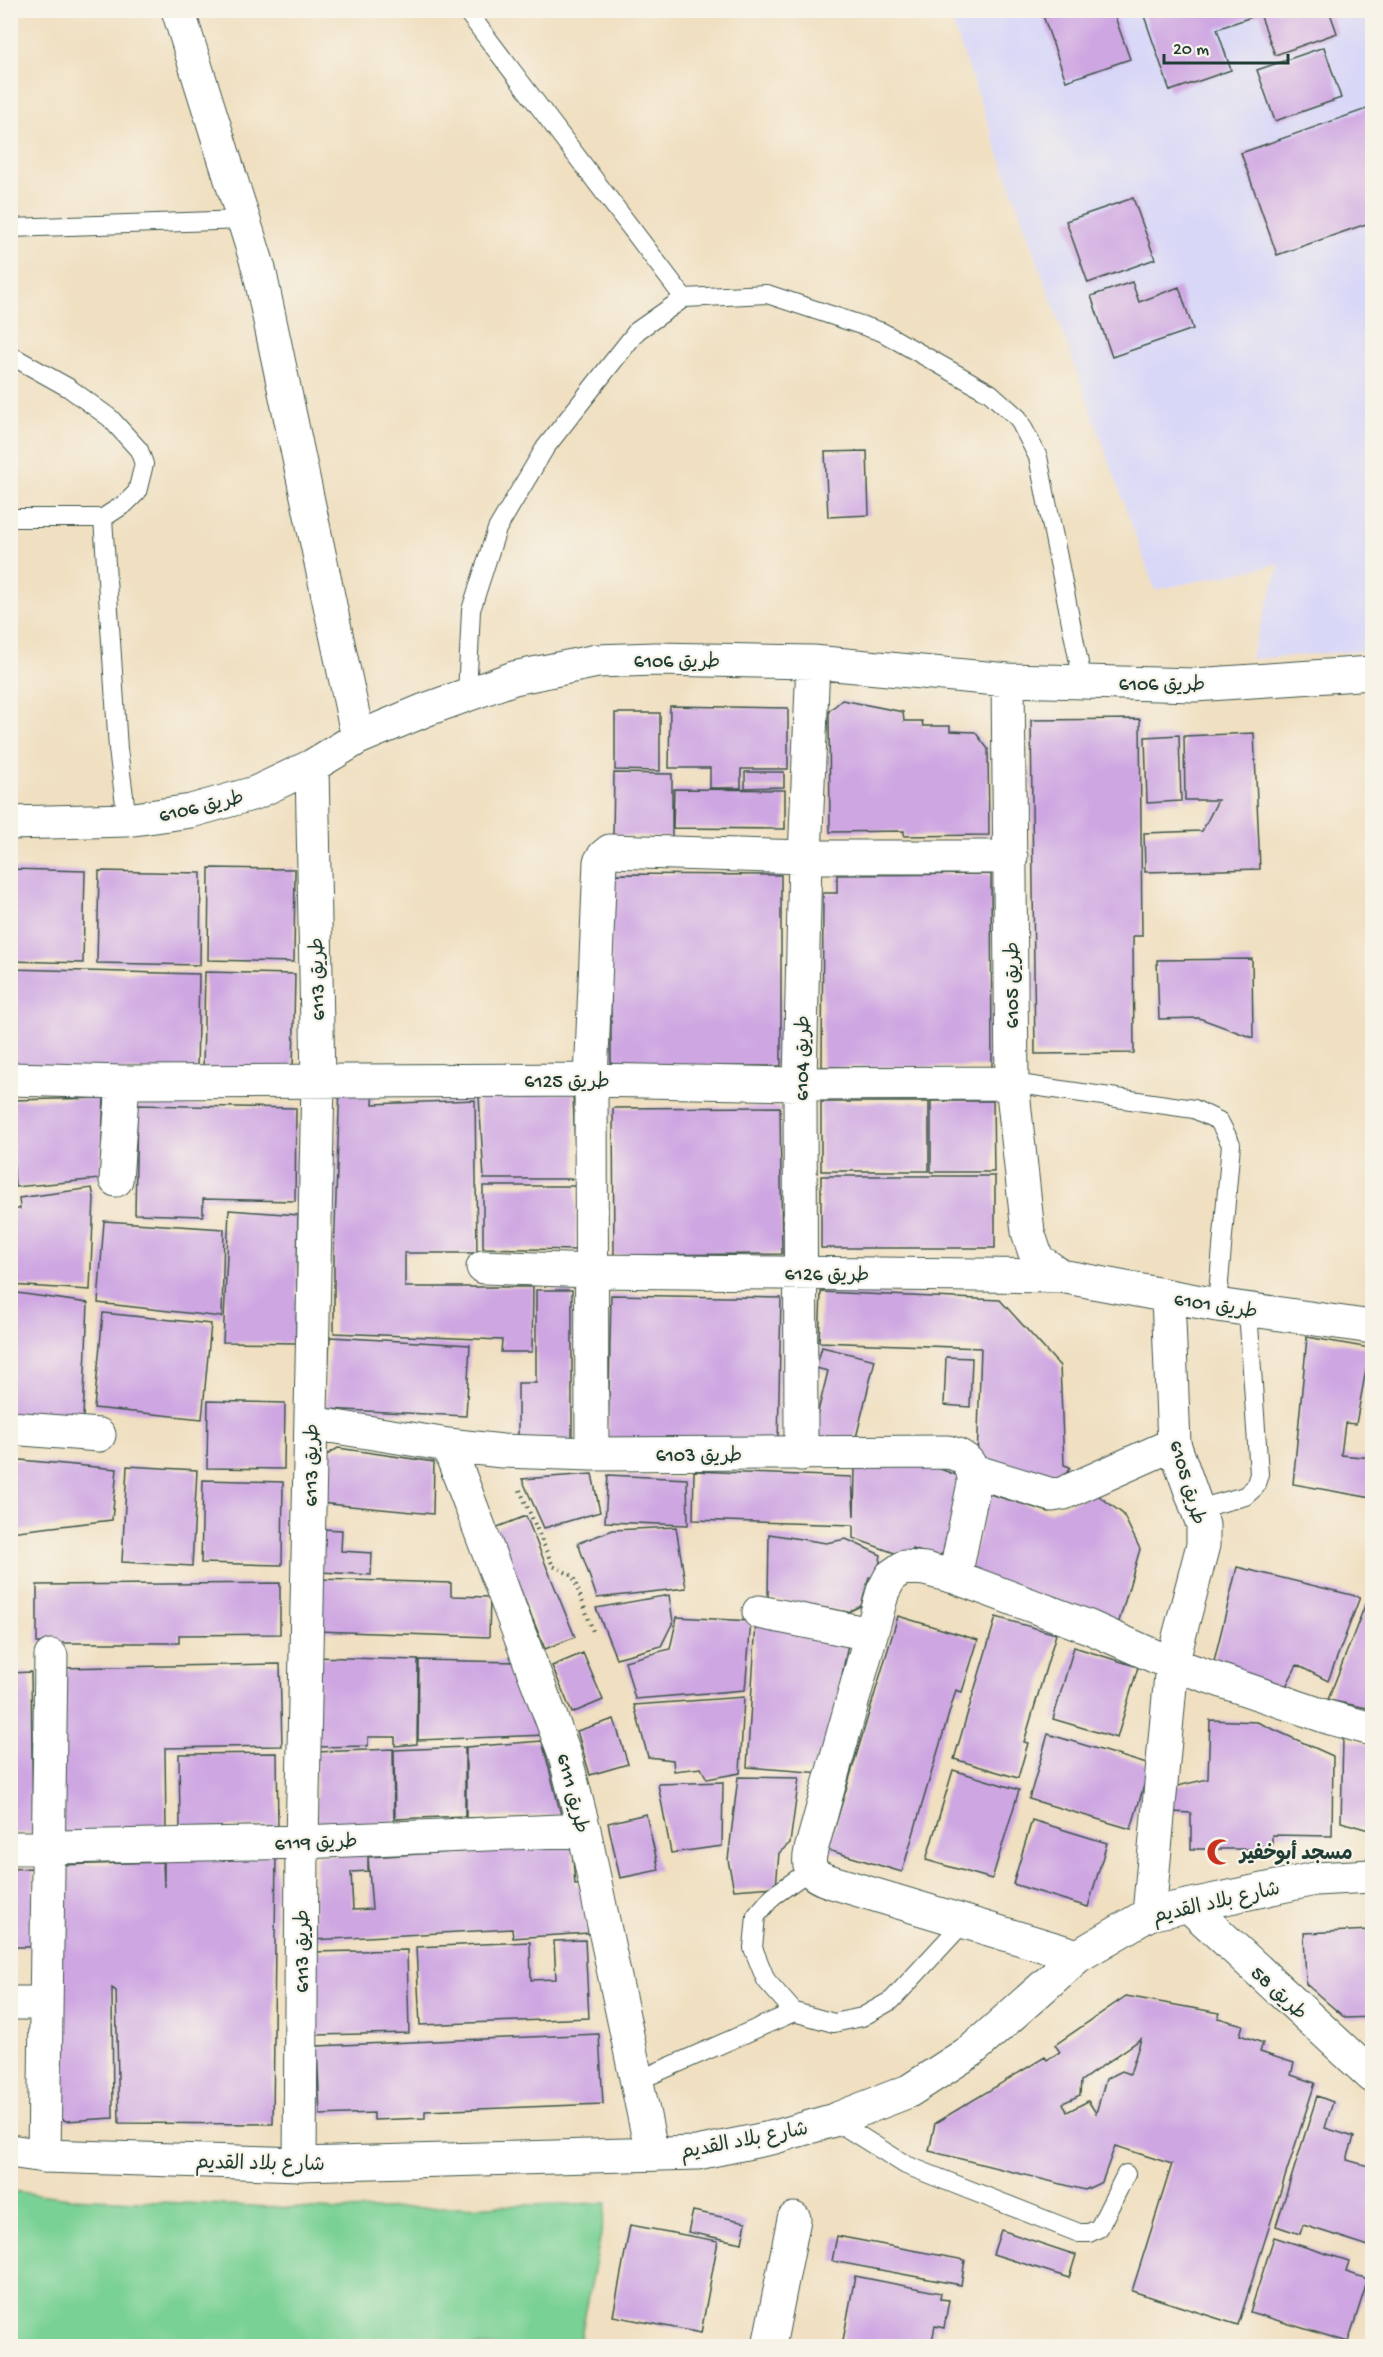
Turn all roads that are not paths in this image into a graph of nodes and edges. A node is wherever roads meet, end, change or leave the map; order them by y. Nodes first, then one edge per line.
1 (178, 10) edge
2 (466, 10) edge
3 (244, 220) junction
4 (10, 228) edge
5 (684, 298) junction
6 (10, 355) edge
7 (10, 518) edge
8 (103, 518) junction
9 (813, 662) junction
10 (1372, 673) edge
11 (1008, 680) junction
12 (1083, 683) junction
13 (467, 695) junction
14 (358, 738) junction
15 (312, 766) junction
16 (128, 820) junction
17 (10, 823) edge
18 (805, 857) junction
19 (1011, 857) junction
20 (10, 1079) edge
21 (318, 1080) junction
22 (591, 1080) junction
23 (123, 1082) junction
24 (1012, 1083) junction
25 (800, 1084) junction
26 (116, 1180) dead end
27 (483, 1267) dead end
28 (593, 1271) junction
29 (802, 1272) junction
30 (1060, 1276) junction
31 (1168, 1296) junction
32 (1217, 1305) junction
33 (1248, 1310) junction
34 (1372, 1327) edge
35 (310, 1423) junction
36 (10, 1428) edge
37 (99, 1435) dead end
38 (1174, 1444) junction
39 (448, 1445) junction
40 (592, 1454) junction
41 (801, 1454) junction
42 (974, 1471) junction
43 (1198, 1509) junction
44 (940, 1573) junction
45 (759, 1612) dead end
46 (870, 1634) junction
47 (51, 1656) dead end
48 (1172, 1664) junction
49 (1372, 1729) edge
50 (584, 1830) junction
51 (302, 1842) junction
52 (48, 1847) junction
53 (10, 1848) edge
54 (810, 1860) junction
55 (1372, 1876) edge
56 (1189, 1906) junction
57 (1149, 1914) junction
58 (964, 1922) junction
59 (1078, 1956) junction
60 (10, 2003) edge
61 (46, 2003) junction
62 (794, 2012) junction
63 (1372, 2076) edge
64 (637, 2081) junction
65 (834, 2120) junction
66 (10, 2151) edge
67 (652, 2154) junction
68 (44, 2156) junction
69 (300, 2164) junction
70 (1126, 2174) dead end
71 (794, 2219) dead end
72 (769, 2346) edge

1 - 3 street
2 - 5 lane
3 - 4 lane
3 - 14 street
5 - 12 lane
5 - 13 lane
6 - 8 lane
7 - 8 lane
8 - 16 lane
9 - 11 street, طريق 6106
9 - 13 street, طريق 6106
9 - 18 street, طريق 6104
10 - 12 street, طريق 6106
11 - 12 street, طريق 6106
11 - 19 street, طريق 6105
13 - 14 street, طريق 6106
14 - 15 street, طريق 6106
15 - 16 street, طريق 6106
15 - 21 street, طريق 6113
16 - 17 street, طريق 6106
18 - 19 street
18 - 22 street
18 - 25 street, طريق 6104
19 - 24 street, طريق 6105
20 - 23 street, طريق 6125
21 - 22 street, طريق 6125
21 - 23 street, طريق 6125
21 - 35 street, طريق 6113
22 - 25 street, طريق 6125
22 - 28 street
23 - 26 street
24 - 25 street, طريق 6125
24 - 30 street, طريق 6105
24 - 32 lane
25 - 29 street, طريق 6104
27 - 28 street, طريق 6126
28 - 29 street, طريق 6126
28 - 40 street
29 - 30 street, طريق 6126
29 - 41 street, طريق 6104
30 - 31 street, طريق 6101
31 - 32 street, طريق 6101
31 - 38 street, طريق 6105
32 - 33 street, طريق 6101
33 - 34 street, طريق 6101
33 - 43 lane
35 - 39 street, طريق 6103
35 - 51 street, طريق 6113
36 - 37 street
38 - 42 street
38 - 43 street, طريق 6105
39 - 40 street, طريق 6103
39 - 50 street, طريق 6111
40 - 41 street, طريق 6103
41 - 42 street, طريق 6103
42 - 44 street
43 - 48 street, طريق 6105
44 - 46 street
44 - 48 street
45 - 46 street
46 - 54 street
47 - 52 street
48 - 49 street
48 - 57 street, طريق 6105
50 - 51 street, طريق 6119
50 - 64 street, طريق 6111
51 - 52 street, طريق 6119
51 - 69 street, طريق 6113
52 - 53 street, طريق 6119
52 - 61 street
54 - 58 street
54 - 62 lane
55 - 56 street, شارع بلاد القديم
56 - 57 street, شارع بلاد القديم
56 - 63 street, طريق 58
57 - 59 street, شارع بلاد القديم
58 - 59 street
58 - 62 lane
59 - 65 street, شارع بلاد القديم
60 - 61 street
61 - 68 street
62 - 64 lane
64 - 67 street, طريق 6111
65 - 67 street, شارع بلاد القديم
65 - 70 lane
66 - 68 street, شارع بلاد القديم
67 - 69 street, شارع بلاد القديم
68 - 69 street, شارع بلاد القديم
71 - 72 street

